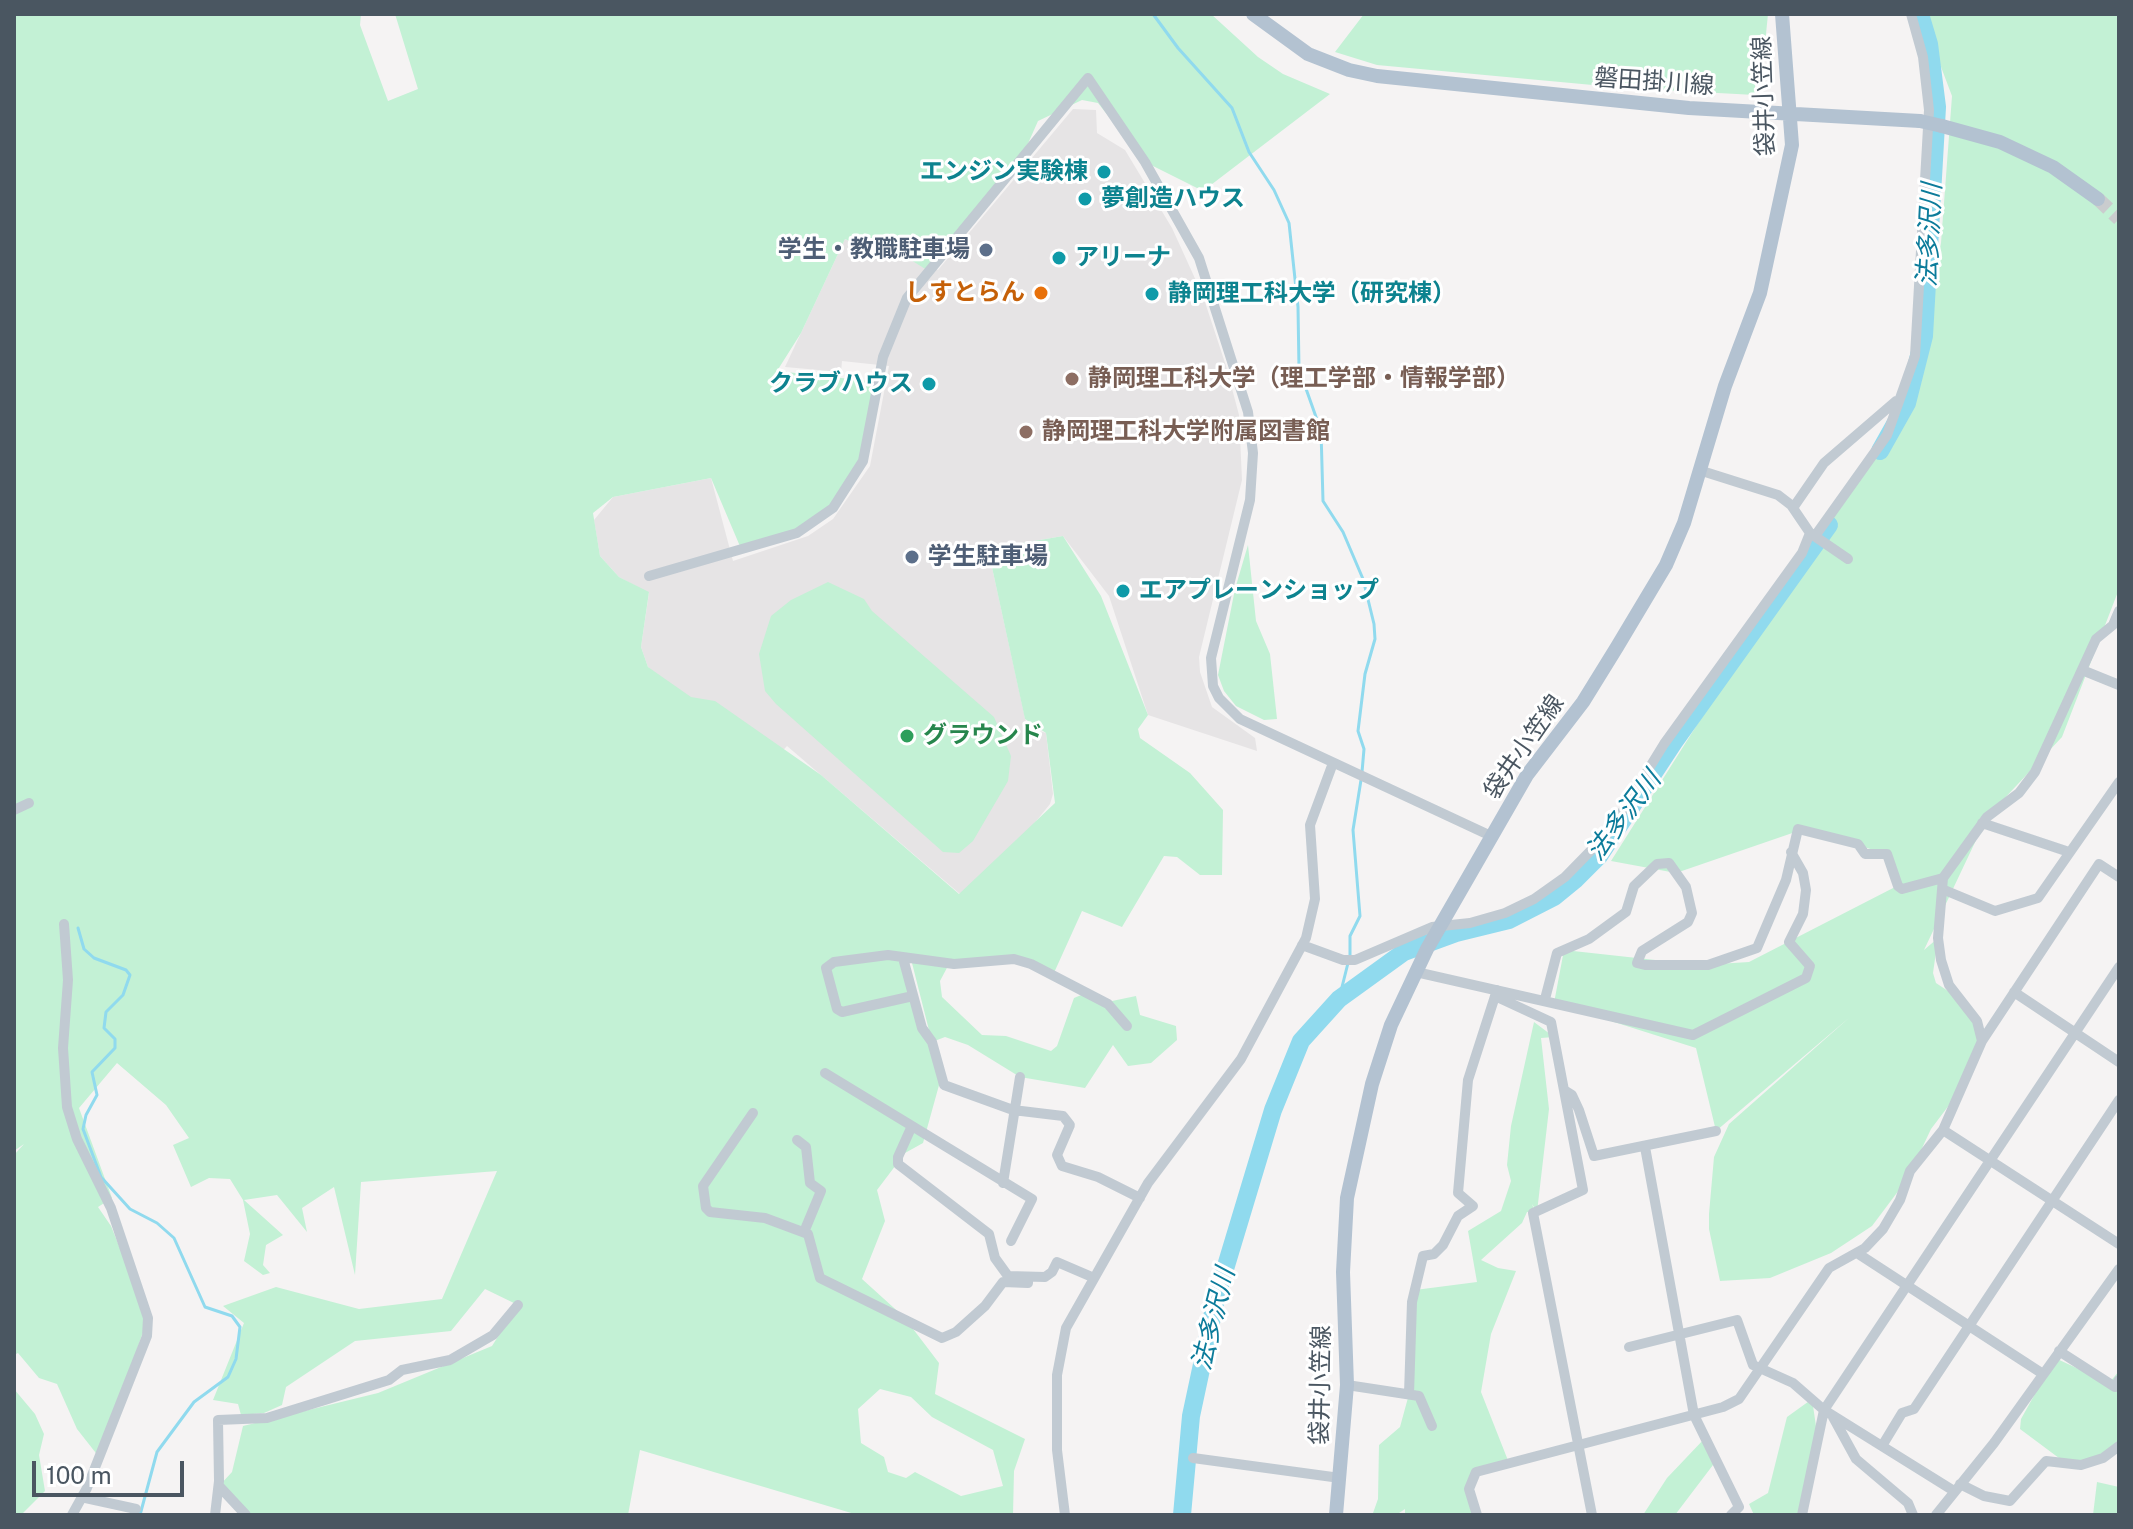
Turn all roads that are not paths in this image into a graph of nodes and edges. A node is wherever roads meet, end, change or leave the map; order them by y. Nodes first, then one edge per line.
1 (1253, 14) edge
2 (1782, 14) edge
3 (1911, 14) edge
4 (1790, 113) junction
5 (2098, 199) tunnel mouth
6 (1900, 398) junction
7 (1861, 435) junction
8 (1883, 440) junction
9 (1702, 471) junction
10 (1793, 508) junction
11 (1813, 534) junction
12 (1848, 559) dead end
13 (649, 576) dead end
14 (2119, 611) edge
15 (2082, 670) junction
16 (2119, 685) edge
17 (1333, 763) junction
18 (2119, 782) edge
19 (29, 803) dead end
20 (14, 810) edge
21 (1982, 823) junction
22 (1491, 836) junction
23 (1791, 852) junction
24 (2069, 852) junction
25 (2119, 877) edge
26 (1943, 884) junction
27 (64, 924) dead end
28 (1441, 927) junction
29 (1302, 945) junction
30 (903, 958) junction
31 (2119, 967) edge
32 (1416, 972) junction
33 (2014, 992) junction
34 (1496, 993) junction
35 (913, 996) junction
36 (1545, 999) junction
37 (1127, 1026) dead end
38 (2075, 1033) junction
39 (1982, 1041) junction
40 (2119, 1062) edge
41 (825, 1073) dead end
42 (1020, 1077) dead end
43 (1564, 1090) junction
44 (2119, 1100) edge
45 (1013, 1110) junction
46 (753, 1113) dead end
47 (911, 1128) junction
48 (1943, 1130) junction
49 (1716, 1131) dead end
50 (797, 1140) dead end
51 (1645, 1147) junction
52 (1990, 1161) junction
53 (1003, 1183) junction
54 (1140, 1198) junction
55 (2052, 1201) junction
56 (804, 1232) junction
57 (1011, 1241) dead end
58 (2119, 1244) edge
59 (1857, 1253) junction
60 (2119, 1269) edge
61 (1092, 1277) junction
62 (1028, 1278) junction
63 (1906, 1287) junction
64 (518, 1305) dead end
65 (1968, 1327) junction
66 (1679, 1335) junction
67 (1629, 1347) dead end
68 (2059, 1351) junction
69 (1759, 1368) junction
70 (2043, 1374) junction
71 (2119, 1380) edge
72 (1347, 1385) junction
73 (1409, 1394) junction
74 (1828, 1412) junction
75 (1694, 1415) junction
76 (1432, 1426) dead end
77 (1576, 1446) junction
78 (1882, 1446) junction
79 (2119, 1446) edge
80 (1193, 1458) dead end
81 (1340, 1478) junction
82 (219, 1486) junction
83 (1957, 1488) junction
84 (81, 1497) junction
85 (136, 1509) dead end
86 (72, 1515) edge
87 (215, 1515) edge
88 (246, 1515) edge
89 (1065, 1515) edge
90 (1336, 1515) edge
91 (1477, 1515) edge
92 (1592, 1515) edge
93 (1731, 1515) edge
94 (1802, 1515) edge
95 (1913, 1515) edge
96 (1936, 1515) edge

1 - 4 main road, 磐田掛川線
2 - 4 main road, 袋井小笠線
3 - 6 street
4 - 5 main road, 磐田掛川線, bridge
4 - 9 main road, 袋井小笠線
6 - 7 street
6 - 8 street
7 - 8 street
7 - 10 street
8 - 11 street
9 - 10 street
9 - 22 main road, 袋井小笠線
10 - 11 street
11 - 12 street
11 - 28 street
13 - 17 street
14 - 15 street
15 - 16 street
15 - 21 street
17 - 22 street
17 - 29 street
18 - 24 street
19 - 20 street
21 - 24 street
21 - 26 street
22 - 28 main road, 袋井小笠線
23 - 26 street
23 - 36 street
23 - 36 street
24 - 26 street
25 - 33 street
26 - 39 street
27 - 84 street
28 - 29 street
28 - 32 main road, 袋井小笠線
29 - 54 street
30 - 35 street
30 - 35 street
30 - 37 street
31 - 38 street
32 - 34 street
32 - 72 main road, 袋井小笠線
33 - 38 street
33 - 39 street
34 - 36 street
34 - 43 street
34 - 73 street
35 - 45 street
38 - 40 street
38 - 52 street
39 - 48 street
41 - 47 street
42 - 45 street
43 - 51 street
43 - 77 street
44 - 55 street
45 - 53 street
45 - 54 street
46 - 56 street
47 - 53 street
47 - 62 street
48 - 52 street
48 - 59 street
49 - 51 street
50 - 56 street
51 - 66 street
52 - 55 street
52 - 63 street
53 - 57 street
54 - 61 street
55 - 58 street
55 - 65 street
56 - 62 street
59 - 63 street
59 - 69 street
60 - 68 street
61 - 62 street
61 - 89 street
63 - 65 street
63 - 74 street
64 - 82 street
65 - 70 street
65 - 78 street
66 - 67 street
66 - 69 street
66 - 75 street
68 - 70 street
68 - 71 street
69 - 74 street
69 - 75 street
70 - 83 street
72 - 73 street
72 - 81 main road, 袋井小笠線
73 - 76 street
74 - 78 street
74 - 94 street
74 - 95 street
75 - 77 street
75 - 93 street
77 - 91 street
77 - 92 street
78 - 83 street
79 - 83 street
80 - 81 street
81 - 90 main road, 袋井小笠線
82 - 87 street
82 - 88 street
83 - 96 street
84 - 85 street
84 - 86 street

